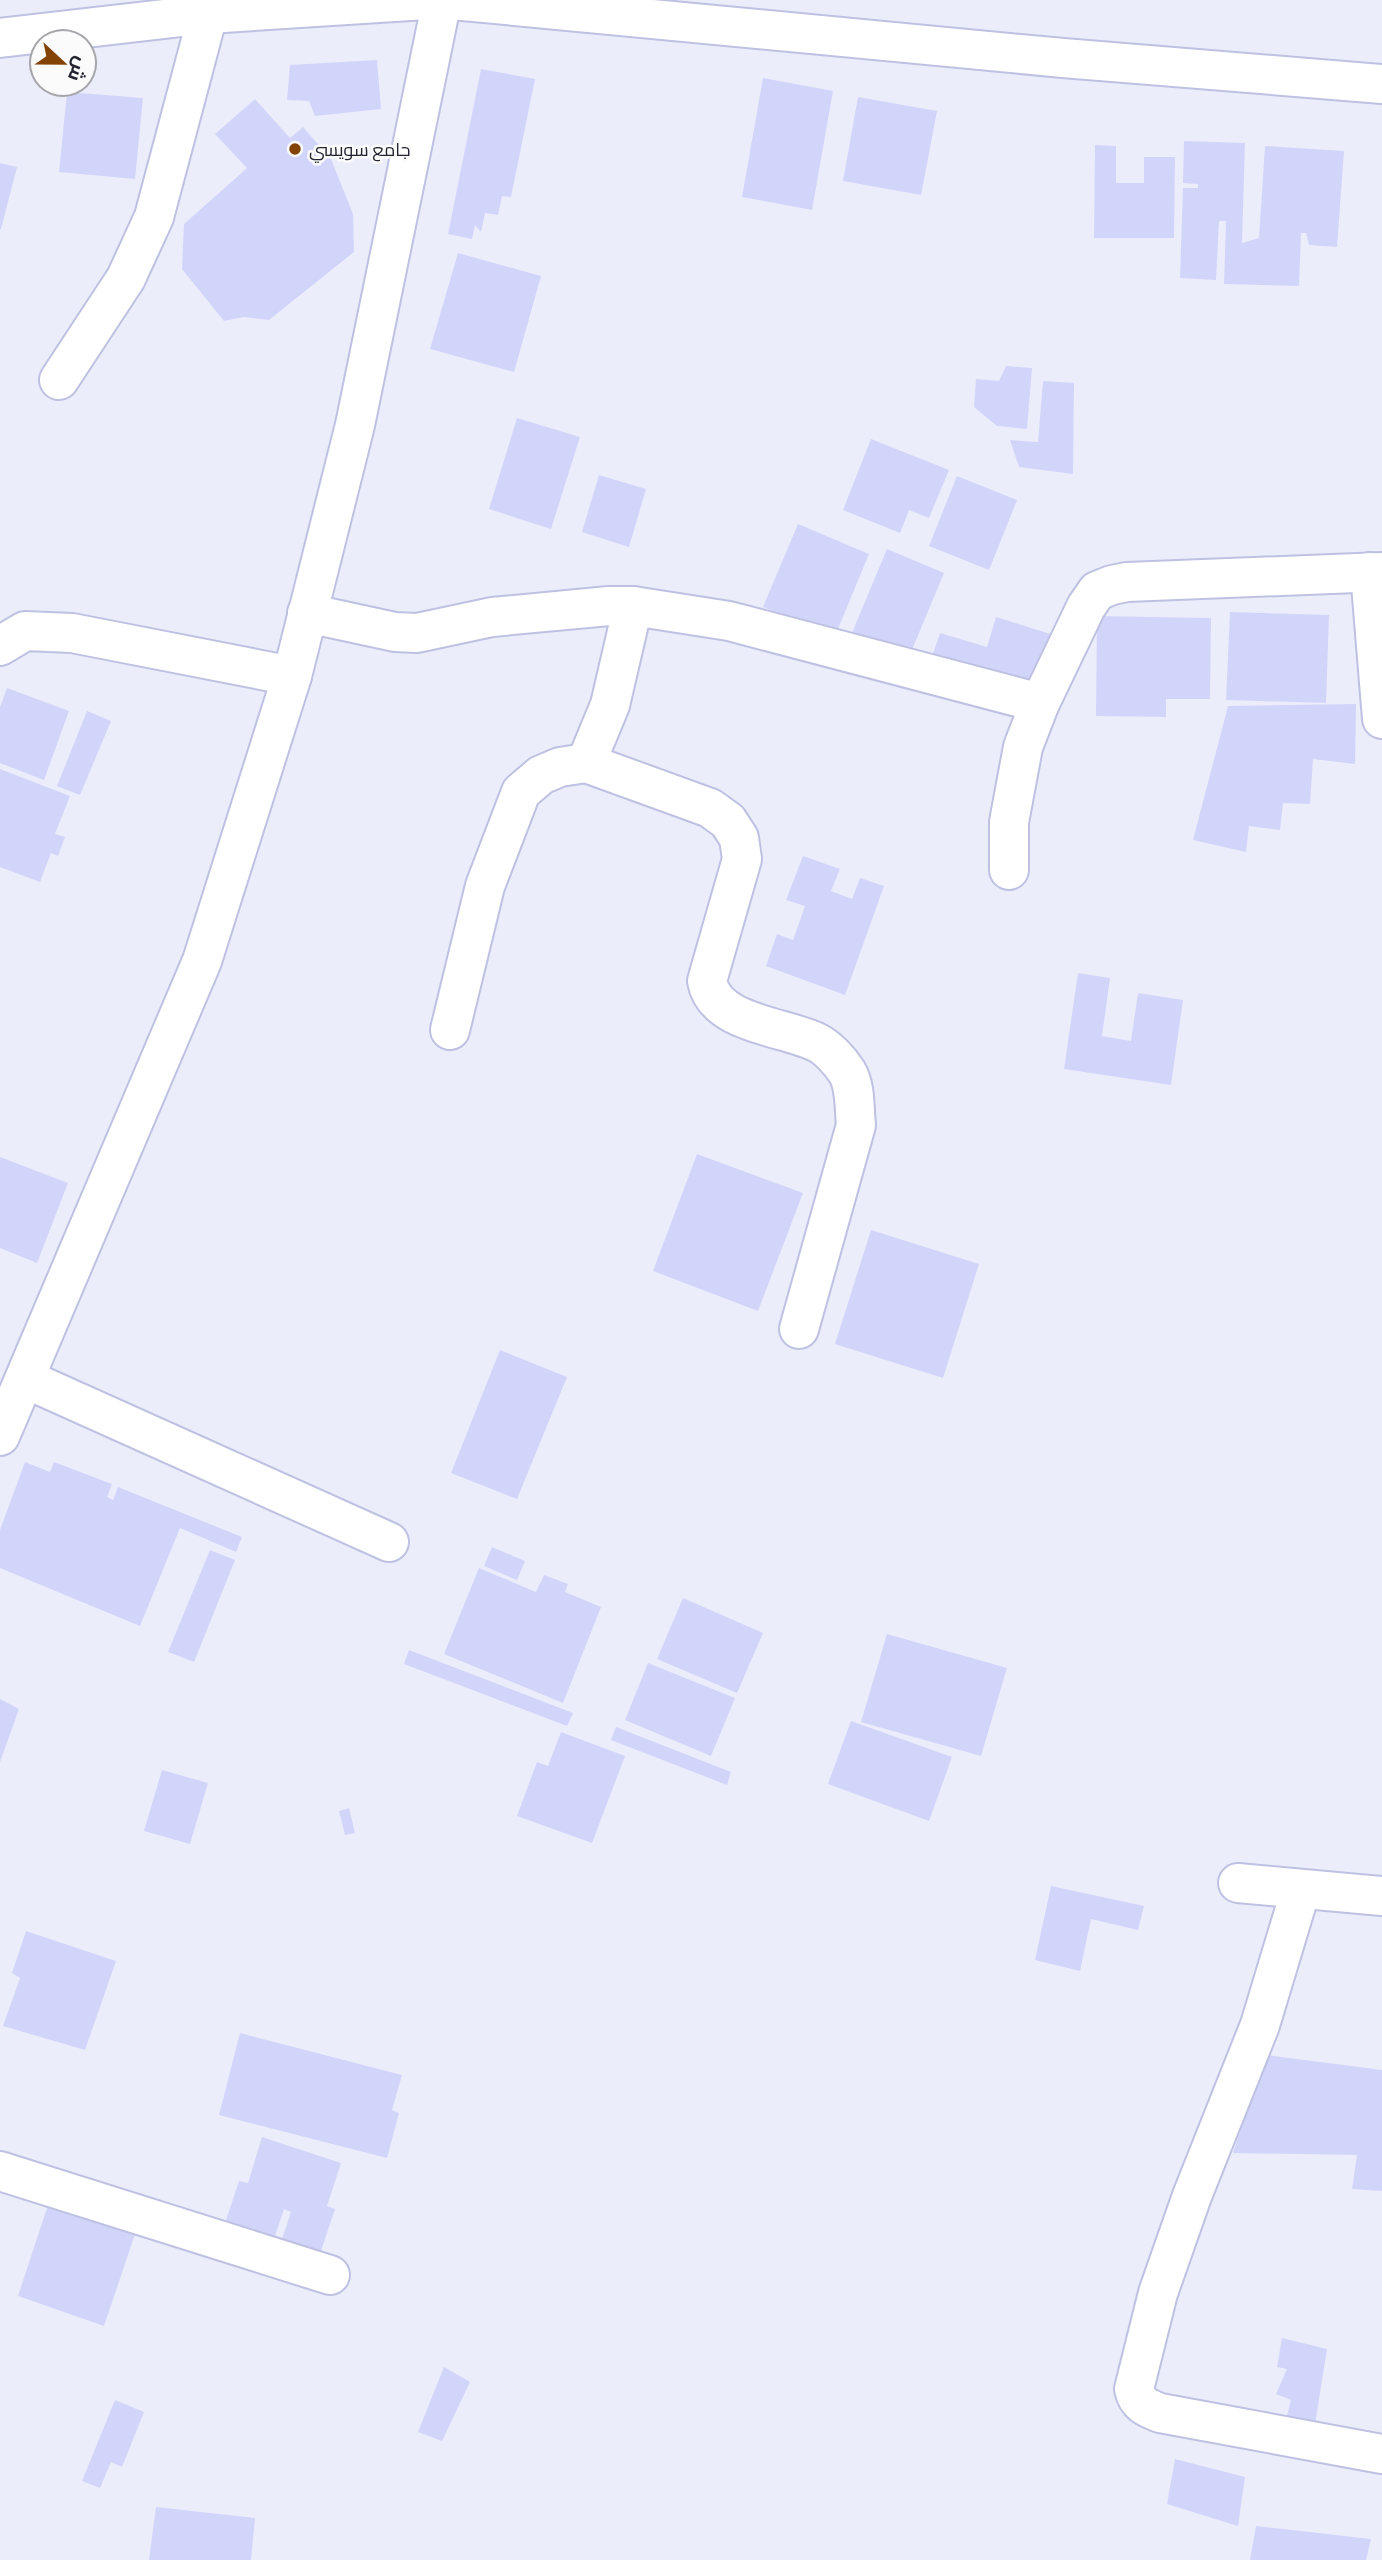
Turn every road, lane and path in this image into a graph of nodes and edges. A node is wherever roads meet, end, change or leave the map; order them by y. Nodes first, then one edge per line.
1 (426, 0) edge
2 (442, 0) edge
3 (452, 0) edge
4 (208, 14) junction
5 (0, 38) edge
6 (1382, 84) edge
7 (59, 380) dead end
8 (1376, 572) edge
9 (633, 606) junction
10 (307, 613) junction
11 (0, 646) edge
12 (292, 676) junction
13 (1040, 703) junction
14 (1382, 719) edge
15 (586, 763) junction
16 (1009, 870) dead end
17 (450, 1030) dead end
18 (799, 1329) dead end
19 (26, 1379) junction
20 (0, 1436) edge
21 (389, 1542) dead end
22 (1238, 1884) dead end
23 (1301, 1889) junction
24 (1382, 1896) edge
25 (0, 2171) edge
26 (330, 2275) dead end
27 (1382, 2454) edge

1 - 4 street
2 - 10 street
3 - 6 street
4 - 5 street
4 - 7 street
8 - 13 street
8 - 14 street
9 - 10 street
9 - 13 street
9 - 15 street
10 - 12 street
11 - 12 street
12 - 19 street
13 - 16 street
15 - 17 street
15 - 18 street
19 - 20 street
19 - 21 street
22 - 23 street
23 - 24 street
23 - 27 street
25 - 26 street

